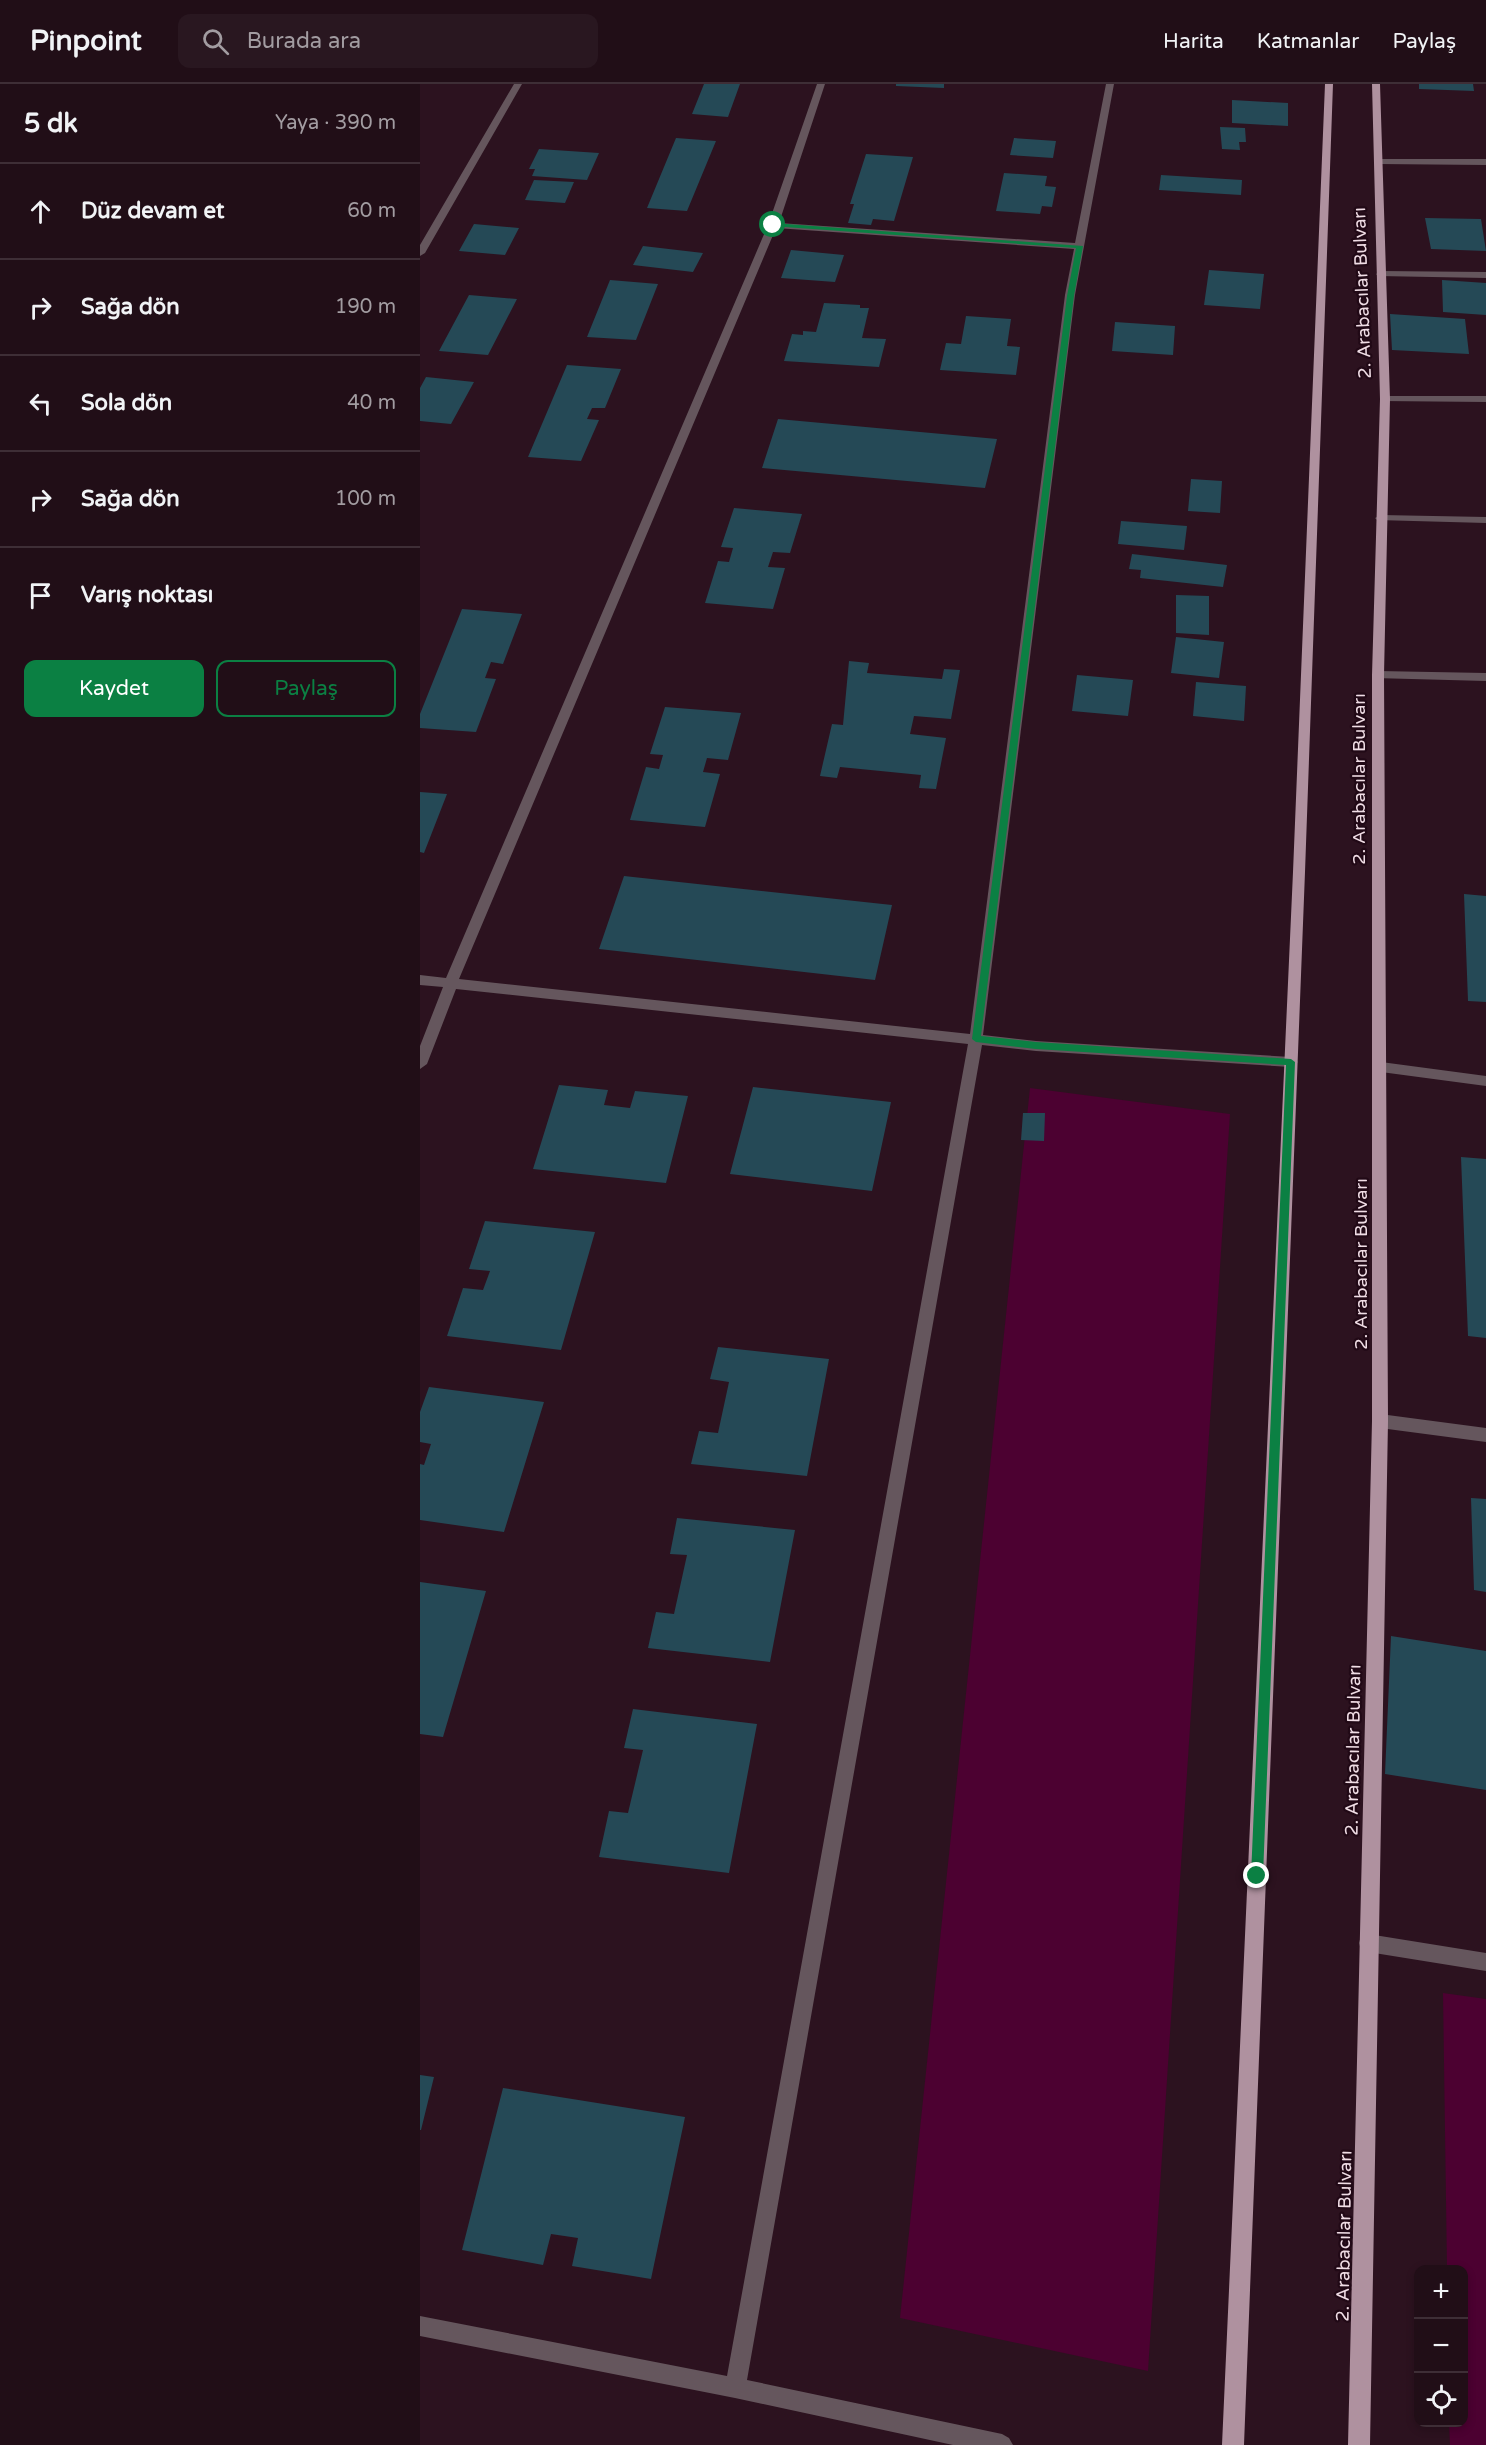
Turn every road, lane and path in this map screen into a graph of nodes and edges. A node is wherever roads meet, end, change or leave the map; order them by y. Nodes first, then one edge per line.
1 (518, 84) edge
2 (821, 84) edge
3 (1110, 84) edge
4 (1329, 84) edge
5 (1376, 84) edge
6 (1378, 161) junction
7 (1486, 162) edge
8 (773, 225) junction
9 (1079, 246) junction
10 (420, 253) edge
11 (1381, 274) junction
12 (1486, 275) edge
13 (1385, 399) junction
14 (1486, 399) edge
15 (1381, 518) junction
16 (1486, 519) edge
17 (1378, 675) junction
18 (1486, 677) edge
19 (420, 980) edge
20 (451, 983) junction
21 (976, 1039) junction
22 (1291, 1062) junction
23 (420, 1064) edge
24 (1380, 1067) junction
25 (1486, 1081) edge
26 (1380, 1421) junction
27 (1486, 1435) edge
28 (1368, 1943) junction
29 (1486, 1962) edge
30 (420, 2326) edge
31 (735, 2388) junction
32 (1002, 2445) edge
33 (1233, 2445) edge
34 (1359, 2445) edge

1 - 10 street
2 - 8 street
3 - 9 street
4 - 22 main road
5 - 6 main road, 2. Arabacılar Bulvarı
6 - 7 street
6 - 11 main road, 2. Arabacılar Bulvarı
8 - 9 street
8 - 20 street
9 - 21 street
11 - 12 street
11 - 13 main road, 2. Arabacılar Bulvarı
13 - 14 street
13 - 15 main road, 2. Arabacılar Bulvarı
15 - 16 street
15 - 17 main road, 2. Arabacılar Bulvarı
17 - 18 street
17 - 24 main road, 2. Arabacılar Bulvarı
19 - 20 street
20 - 21 street
20 - 23 street
21 - 22 street
21 - 31 street
22 - 33 main road
24 - 25 street
24 - 26 main road, 2. Arabacılar Bulvarı
26 - 27 street
26 - 28 main road, 2. Arabacılar Bulvarı
28 - 29 street
28 - 34 main road, 2. Arabacılar Bulvarı
30 - 31 street
31 - 32 street

